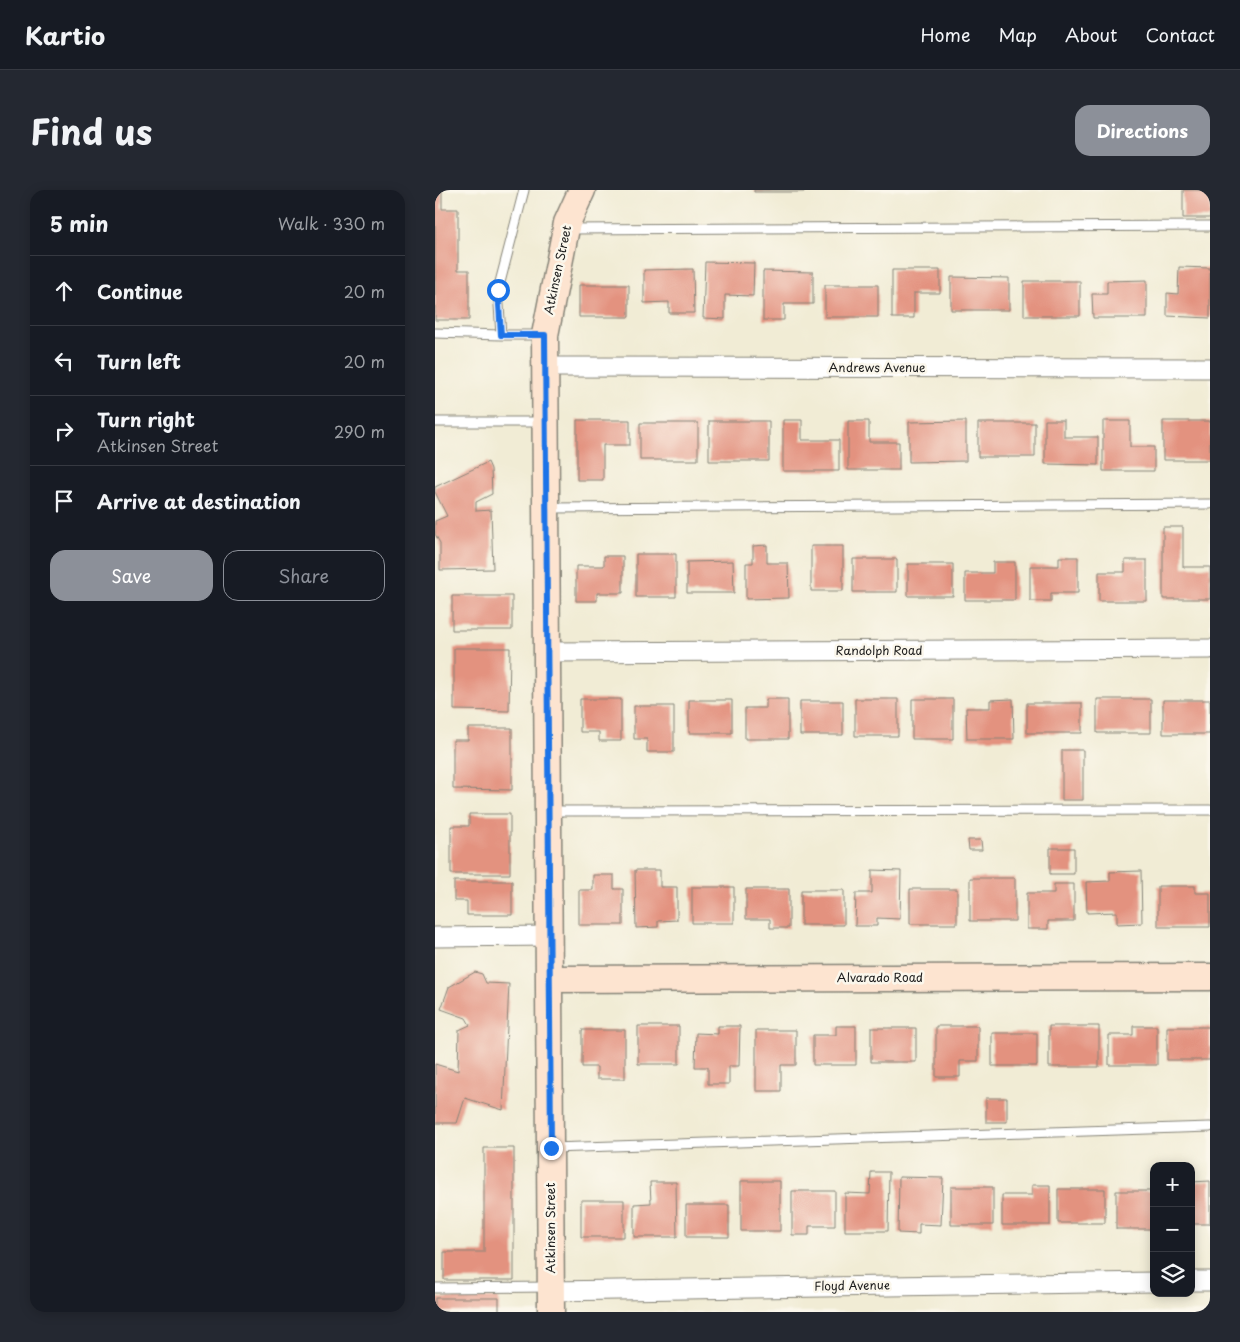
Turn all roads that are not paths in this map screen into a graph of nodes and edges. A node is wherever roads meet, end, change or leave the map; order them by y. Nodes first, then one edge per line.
1 (524, 190) edge
2 (582, 190) edge
3 (1210, 226) edge
4 (566, 229) junction
5 (435, 333) edge
6 (501, 335) junction
7 (545, 335) junction
8 (544, 367) junction
9 (1210, 368) edge
10 (435, 422) edge
11 (545, 422) junction
12 (1210, 504) edge
13 (547, 508) junction
14 (1210, 649) edge
15 (548, 652) junction
16 (1210, 810) edge
17 (549, 811) junction
18 (550, 936) junction
19 (435, 937) edge
20 (1210, 976) edge
21 (550, 979) junction
22 (1210, 1127) edge
23 (551, 1148) junction
24 (1195, 1281) edge
25 (1210, 1281) edge
26 (1150, 1282) edge
27 (435, 1288) edge
28 (551, 1297) edge

1 - 6 lane
2 - 4 street, Atkinsen Street
3 - 4 lane
4 - 7 street, Atkinsen Street
5 - 6 lane
6 - 7 lane
7 - 8 street, Atkinsen Street
8 - 9 street, Andrews Avenue
8 - 11 street, Atkinsen Street
10 - 11 lane
11 - 13 street, Atkinsen Street
12 - 13 lane
13 - 15 street, Atkinsen Street
14 - 15 street, Randolph Road
15 - 17 street, Atkinsen Street
16 - 17 lane
17 - 18 street, Atkinsen Street
18 - 19 street
18 - 21 street, Atkinsen Street
20 - 21 street, Alvarado Road
21 - 23 street, Atkinsen Street
22 - 23 lane
23 - 28 street, Atkinsen Street
24 - 25 street
26 - 28 street, Floyd Avenue
27 - 28 lane

